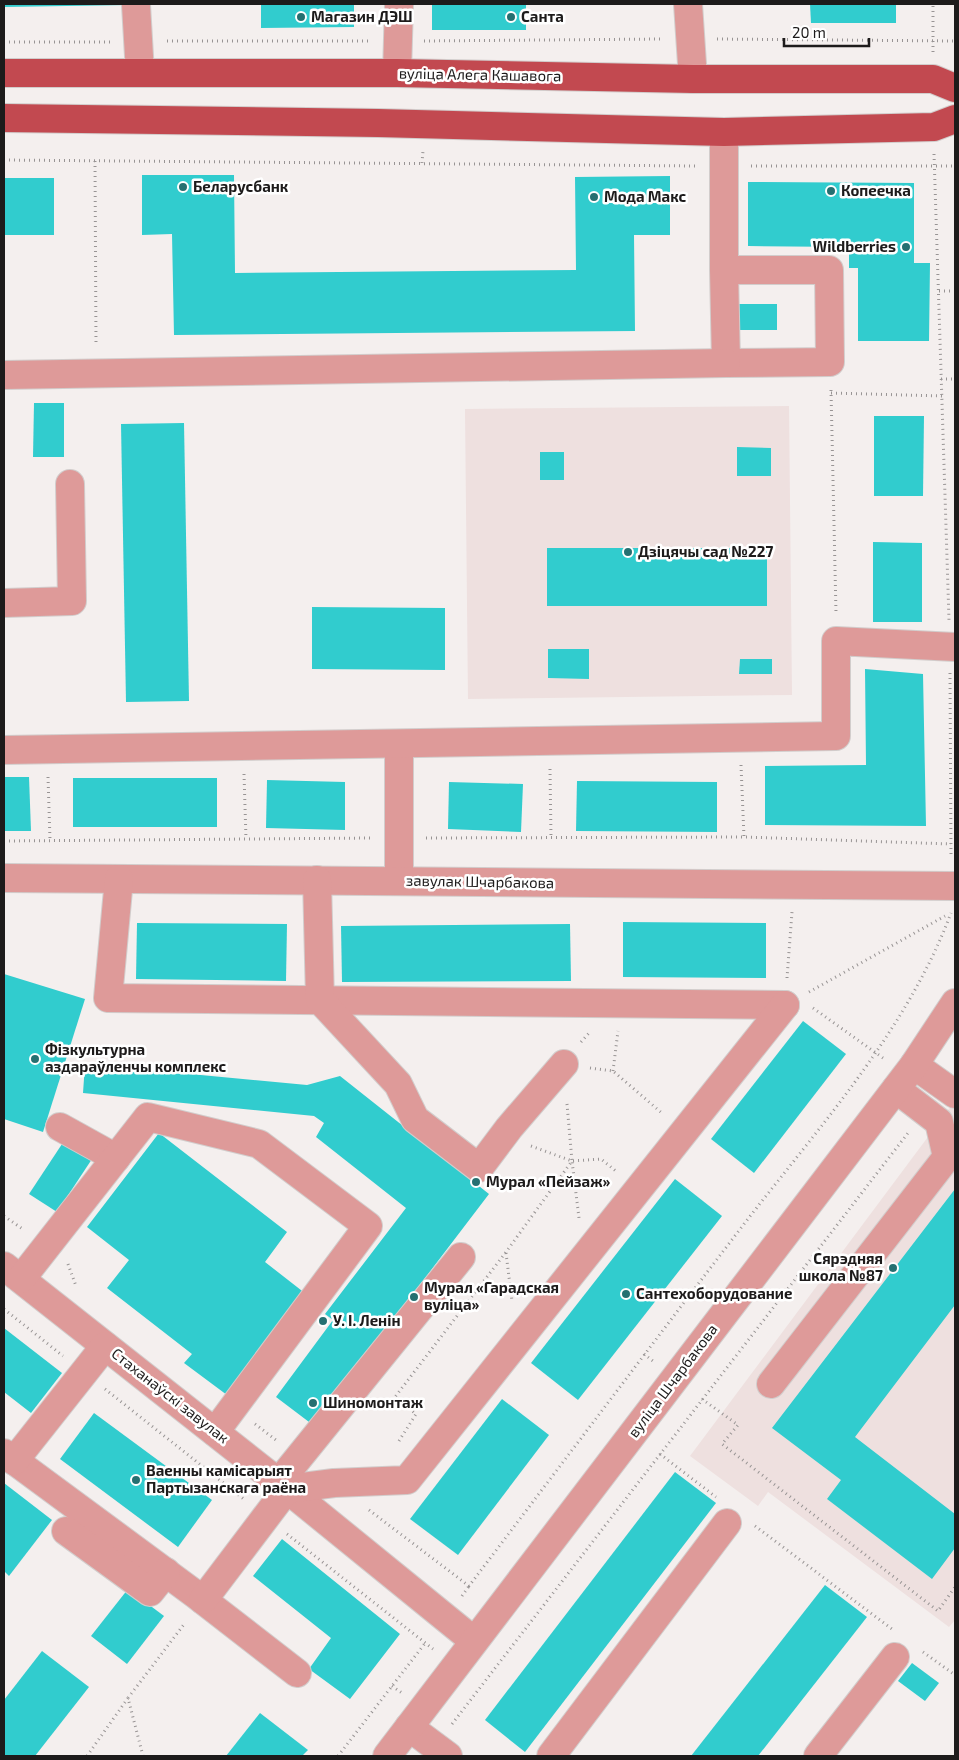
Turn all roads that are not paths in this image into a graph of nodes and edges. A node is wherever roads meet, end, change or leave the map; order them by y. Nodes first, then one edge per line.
1 (399, 4) edge
2 (688, 4) edge
3 (136, 5) dead end
4 (4, 72) edge
5 (140, 73) junction
6 (397, 73) junction
7 (692, 80) junction
8 (955, 88) edge
9 (4, 118) edge
10 (955, 119) edge
11 (724, 132) junction
12 (724, 270) junction
13 (726, 363) junction
14 (4, 375) edge
15 (70, 484) dead end
16 (4, 603) edge
17 (955, 647) edge
18 (398, 744) junction
19 (4, 750) edge
20 (4, 878) edge
21 (119, 879) junction
22 (317, 880) junction
23 (399, 881) junction
24 (953, 899) edge
25 (320, 1000) junction
26 (955, 1003) edge
27 (564, 1064) road end
28 (914, 1065) junction
29 (896, 1089) junction
30 (955, 1094) edge
31 (60, 1127) dead end
32 (116, 1158) junction
33 (461, 1257) dead end
34 (12, 1272) edge
35 (105, 1346) junction
36 (771, 1384) dead end
37 (215, 1432) junction
38 (9, 1457) edge
39 (283, 1486) junction
40 (733, 1515) road end
41 (66, 1531) dead end
42 (166, 1572) junction
43 (203, 1600) junction
44 (474, 1641) junction
45 (905, 1647) road end
46 (297, 1673) dead end
47 (409, 1727) junction
48 (442, 1751) edge
49 (387, 1756) edge
50 (552, 1756) edge
51 (818, 1756) edge

1 - 6 street
2 - 7 street
3 - 5 street
4 - 5 main road, вуліца Алега Кашавога
5 - 6 main road, вуліца Алега Кашавога
6 - 7 main road, вуліца Алега Кашавога
7 - 8 main road, вуліца Алега Кашавога
9 - 11 main road
10 - 11 main road
11 - 12 street
12 - 13 street
12 - 13 street
13 - 14 street
15 - 16 street
17 - 18 street
18 - 19 street
18 - 23 street
20 - 21 street, завулак Шчарбакова
21 - 22 street, завулак Шчарбакова
21 - 25 street
22 - 23 street, завулак Шчарбакова
22 - 25 street
23 - 24 street, завулак Шчарбакова
25 - 27 street
25 - 39 street
26 - 28 street, вуліца Шчарбакова
28 - 29 street, вуліца Шчарбакова
28 - 30 street
29 - 36 street
29 - 44 street, вуліца Шчарбакова
31 - 32 street
32 - 34 street
32 - 37 street
33 - 39 street
34 - 35 street, Стаханаўскі завулак
35 - 37 street, Стаханаўскі завулак
35 - 38 street
37 - 39 street, Стаханаўскі завулак
38 - 42 street
39 - 43 street
39 - 44 street, Стаханаўскі завулак
40 - 50 street
41 - 42 street
42 - 43 street
43 - 46 street
44 - 47 street, вуліца Шчарбакова
45 - 51 street
47 - 48 street
47 - 49 street, вуліца Шчарбакова

